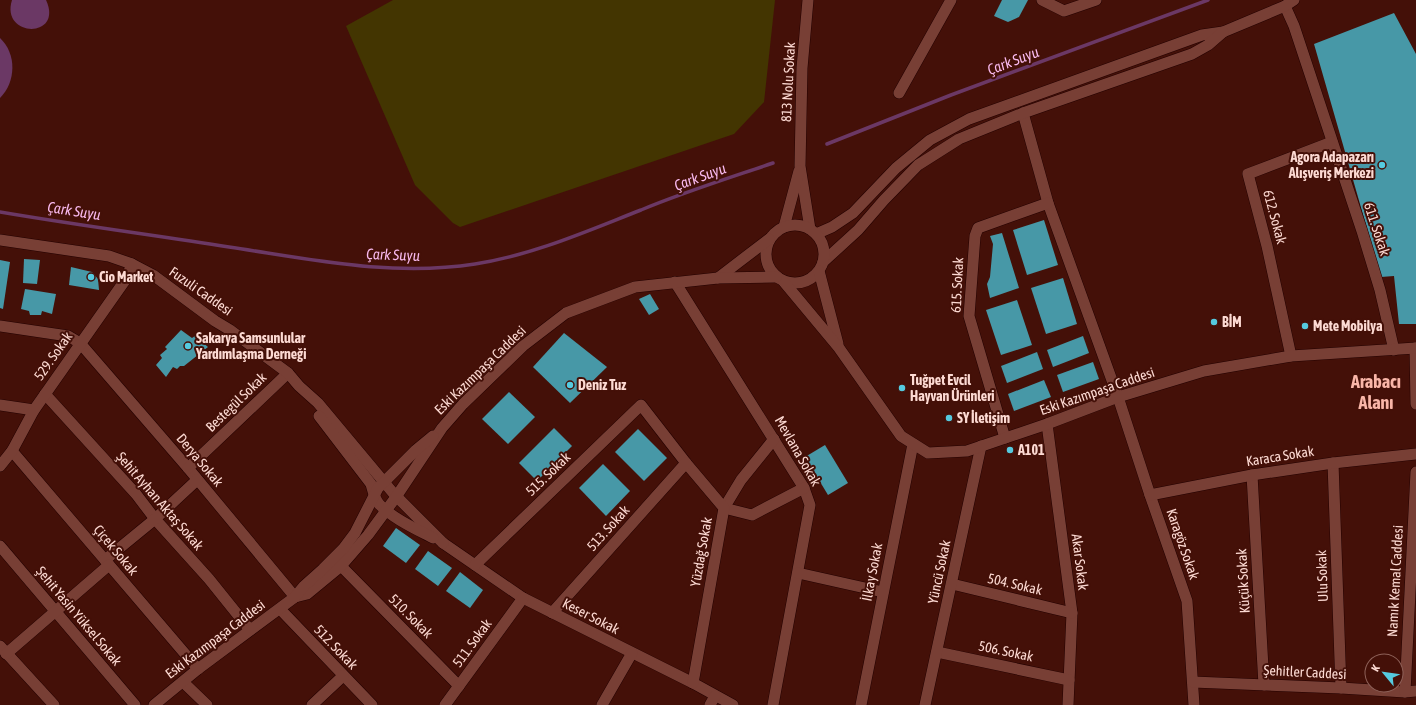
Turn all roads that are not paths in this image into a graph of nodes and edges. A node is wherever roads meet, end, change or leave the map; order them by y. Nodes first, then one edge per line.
1 (808, 0) edge
2 (951, 0) edge
3 (1042, 0) edge
4 (1096, 0) edge
5 (1290, 3) edge
6 (1223, 32) junction
7 (899, 93) dead end
8 (1023, 113) junction
9 (1332, 142) junction
10 (800, 166) junction
11 (1048, 203) junction
12 (784, 227) junction
13 (813, 232) junction
14 (770, 238) junction
15 (0, 240) edge
16 (132, 264) junction
17 (821, 267) junction
18 (718, 278) junction
19 (780, 280) junction
20 (675, 282) junction
21 (0, 326) edge
22 (80, 343) junction
23 (839, 348) junction
24 (1415, 348) edge
25 (1394, 350) junction
26 (1290, 356) junction
27 (288, 373) junction
28 (298, 386) junction
29 (45, 394) junction
30 (1118, 397) junction
31 (1416, 404) edge
32 (0, 405) edge
33 (642, 405) joint
34 (34, 410) junction
35 (1047, 424) junction
36 (442, 428) junction
37 (1005, 438) junction
38 (774, 439) junction
39 (913, 444) junction
40 (981, 446) junction
41 (12, 451) junction
42 (1416, 454) edge
43 (686, 463) junction
44 (1333, 463) junction
45 (0, 466) edge
46 (188, 468) junction
47 (1416, 472) edge
48 (1252, 476) junction
49 (197, 480) junction
50 (384, 482) junction
51 (804, 488) junction
52 (1150, 495) junction
53 (374, 496) junction
54 (396, 497) junction
55 (724, 508) junction
56 (387, 510) junction
57 (154, 519) junction
58 (443, 543) junction
59 (0, 546) edge
60 (107, 562) junction
61 (475, 565) junction
62 (341, 566) junction
63 (798, 573) junction
64 (952, 584) junction
65 (883, 592) junction
66 (295, 597) junction
67 (523, 598) junction
68 (280, 609) junction
69 (56, 611) junction
70 (552, 613) junction
71 (1072, 613) junction
72 (250, 630) junction
73 (3, 650) edge
74 (937, 652) junction
75 (632, 653) junction
76 (198, 669) junction
77 (343, 676) junction
78 (1069, 680) junction
79 (182, 682) junction
80 (1193, 682) junction
81 (693, 683) junction
82 (1264, 685) junction
83 (459, 686) junction
84 (1341, 688) junction
85 (1410, 692) edge
86 (713, 700) edge
87 (54, 705) edge
88 (135, 705) edge
89 (154, 705) edge
90 (207, 705) edge
91 (312, 705) edge
92 (372, 705) edge
93 (445, 705) edge
94 (602, 705) edge
95 (733, 705) edge
96 (773, 705) edge
97 (861, 705) edge
98 (925, 705) edge
99 (1068, 705) edge
100 (1194, 705) edge

1 - 10 street, 813 Nolu Sokak
2 - 7 street
3 - 4 street
5 - 6 street
5 - 9 street, 611. Sokak
6 - 8 street
6 - 13 street
8 - 11 street
8 - 17 street
9 - 25 street, 611. Sokak
9 - 26 street, 612. Sokak
10 - 12 street
10 - 13 street
11 - 30 street
11 - 37 street, 615. Sokak
12 - 13 street
12 - 14 street
13 - 17 street
14 - 18 street
14 - 19 street
15 - 16 street, Fuzuli Caddesi
16 - 22 street, 529. Sokak
16 - 27 street, Fuzuli Caddesi
17 - 19 street
17 - 23 street, Eski Kazımpaşa Caddesi
18 - 19 street, Eski Kazımpaşa Caddesi
18 - 20 street, Eski Kazımpaşa Caddesi
19 - 23 street, Eski Kazımpaşa Caddesi
20 - 36 street, Eski Kazımpaşa Caddesi
20 - 38 street, Mevlana Sokak
21 - 22 street
22 - 29 street, 529. Sokak
22 - 46 street, Derya Sokak
23 - 39 street, Eski Kazımpaşa Caddesi
24 - 25 street, Eski Kazımpaşa Caddesi
24 - 31 street
25 - 26 street, Eski Kazımpaşa Caddesi
26 - 30 street, Eski Kazımpaşa Caddesi
27 - 28 street, Fuzuli Caddesi
27 - 46 street, Bestegül Sokak
28 - 50 street
28 - 53 street
29 - 34 street, 529. Sokak
29 - 57 street, Şehit Ayhan Aktaş Sokak
30 - 35 street, Eski Kazımpaşa Caddesi
30 - 52 street, Karagöz Sokak
32 - 34 street
33 - 43 street, Yüzdağ Sokak
33 - 61 street, 515. Sokak
34 - 41 street, 529. Sokak
35 - 37 street, Eski Kazımpaşa Caddesi
35 - 71 street, Akar Sokak
36 - 50 street, Eski Kazımpaşa Caddesi
36 - 54 street, Eski Kazımpaşa Caddesi
37 - 40 street, Eski Kazımpaşa Caddesi
38 - 51 street, Mevlana Sokak
38 - 55 street
39 - 40 street, Eski Kazımpaşa Caddesi
39 - 65 street, İlkay Sokak
40 - 64 street, Yüncü Sokak
41 - 45 street, 529. Sokak
41 - 60 street, Çiçek Sokak
42 - 44 street, Karaca Sokak
43 - 55 street, Yüzdağ Sokak
43 - 70 street, 513. Sokak
44 - 48 street, Karaca Sokak
44 - 84 street, Ulu Sokak
46 - 49 street, Derya Sokak
47 - 85 street, Namık Kemal Caddesi
48 - 52 street, Karaca Sokak
48 - 82 street, Küçük Sokak
49 - 57 street
49 - 66 street, Derya Sokak
50 - 53 street, Eski Kazımpaşa Caddesi
50 - 54 street
51 - 55 street
51 - 63 street, Mevlana Sokak
52 - 80 street, Karagöz Sokak
53 - 56 street
53 - 66 street, Eski Kazımpaşa Caddesi
54 - 56 street, Eski Kazımpaşa Caddesi
54 - 58 street
55 - 81 street, Yüzdağ Sokak
56 - 58 street
56 - 62 street, Eski Kazımpaşa Caddesi
57 - 60 street
57 - 72 street, Şehit Ayhan Aktaş Sokak
58 - 61 street, Keser Sokak
59 - 69 street, Şehit Yasin Yüksel Sokak
60 - 69 street
60 - 76 street, Çiçek Sokak
61 - 67 street, Keser Sokak
62 - 66 street, Eski Kazımpaşa Caddesi
62 - 83 street, 510. Sokak
63 - 65 street
63 - 96 street, Mevlana Sokak
64 - 71 street, 504. Sokak
64 - 74 street, Yüncü Sokak
65 - 97 street, İlkay Sokak
66 - 68 street, Eski Kazımpaşa Caddesi
67 - 70 street, Keser Sokak
67 - 83 street, 511. Sokak
68 - 72 street, Eski Kazımpaşa Caddesi
68 - 77 street, 512. Sokak
69 - 73 street
69 - 88 street, Şehit Yasin Yüksel Sokak
70 - 75 street, Keser Sokak
71 - 78 street, Akar Sokak
72 - 76 street, Eski Kazımpaşa Caddesi
73 - 87 street
74 - 78 street, 506. Sokak
74 - 98 street, Yüncü Sokak
75 - 81 street, Keser Sokak
75 - 94 street
76 - 79 street, Eski Kazımpaşa Caddesi
77 - 91 street
77 - 92 street, 512. Sokak
78 - 99 street, Akar Sokak
79 - 89 street, Eski Kazımpaşa Caddesi
79 - 90 street
80 - 82 street, Şehitler Caddesi
80 - 100 street, Karagöz Sokak
81 - 86 street, Keser Sokak
82 - 84 street, Şehitler Caddesi
83 - 93 street, 511. Sokak
84 - 85 street, Şehitler Caddesi
86 - 95 street, Keser Sokak

